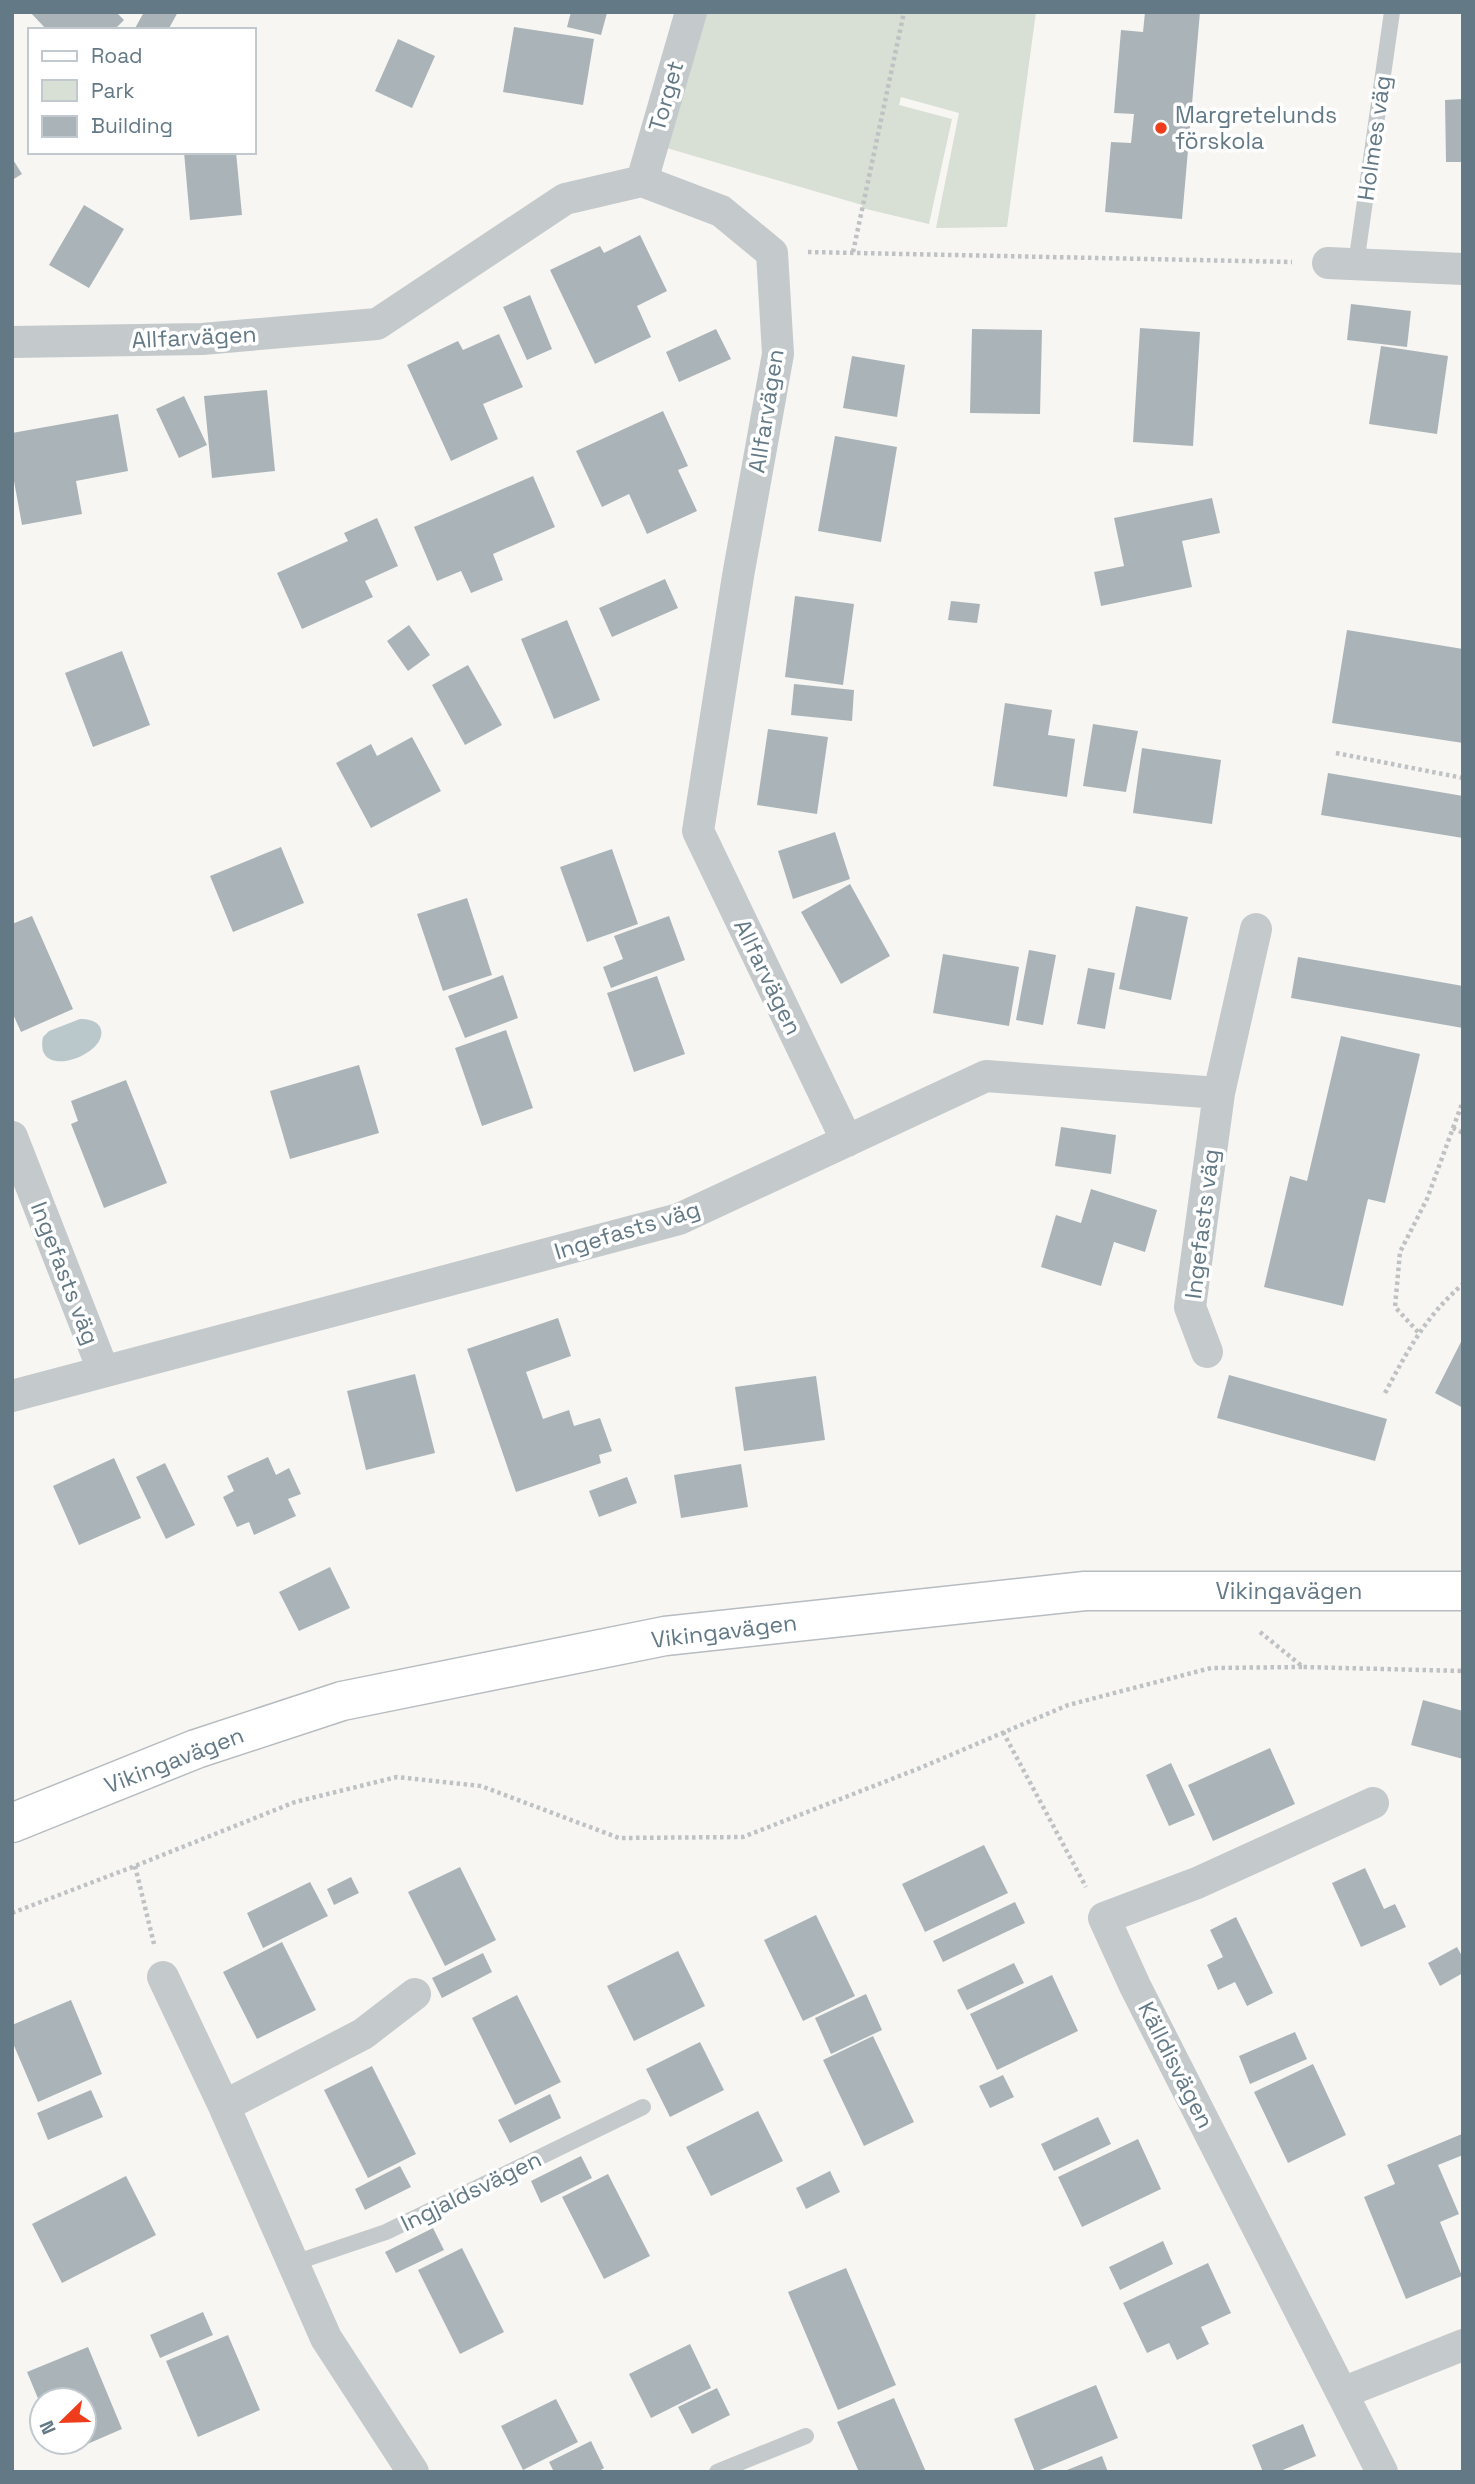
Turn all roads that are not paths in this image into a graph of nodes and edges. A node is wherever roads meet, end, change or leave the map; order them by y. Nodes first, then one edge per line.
1 (691, 12) edge
2 (1392, 12) edge
3 (642, 181) junction
4 (1342, 263) joint
5 (1463, 269) edge
6 (12, 342) edge
7 (1256, 929) dead end
8 (1219, 1093) junction
9 (12, 1137) edge
10 (847, 1141) junction
11 (1207, 1352) dead end
12 (103, 1370) junction
13 (12, 1396) edge
14 (1463, 1591) edge
15 (1373, 1803) dead end
16 (12, 1823) edge
17 (163, 1978) road end
18 (415, 1994) dead end
19 (224, 2106) junction
20 (643, 2107) dead end
21 (294, 2263) junction
22 (1463, 2345) edge
23 (1342, 2393) junction
24 (806, 2436) dead end
25 (412, 2472) edge
26 (717, 2472) edge
27 (1382, 2472) edge

1 - 3 street, Torget
2 - 4 lane, Holmes väg
3 - 6 street, Allfarvägen
3 - 10 street, Allfarvägen
4 - 5 street
7 - 8 street, Ingefasts väg
8 - 10 street, Ingefasts väg
8 - 11 street, Ingefasts väg
9 - 12 street, Ingefasts väg
10 - 12 street, Ingefasts väg
12 - 13 street, Ingefasts väg
14 - 16 main road, Vikingavägen
15 - 23 street, Källdisvägen
17 - 19 street
18 - 19 street
19 - 21 street
20 - 21 lane, Ingjaldsvägen
21 - 25 street
22 - 23 street
23 - 27 street, Källdisvägen
24 - 26 lane

